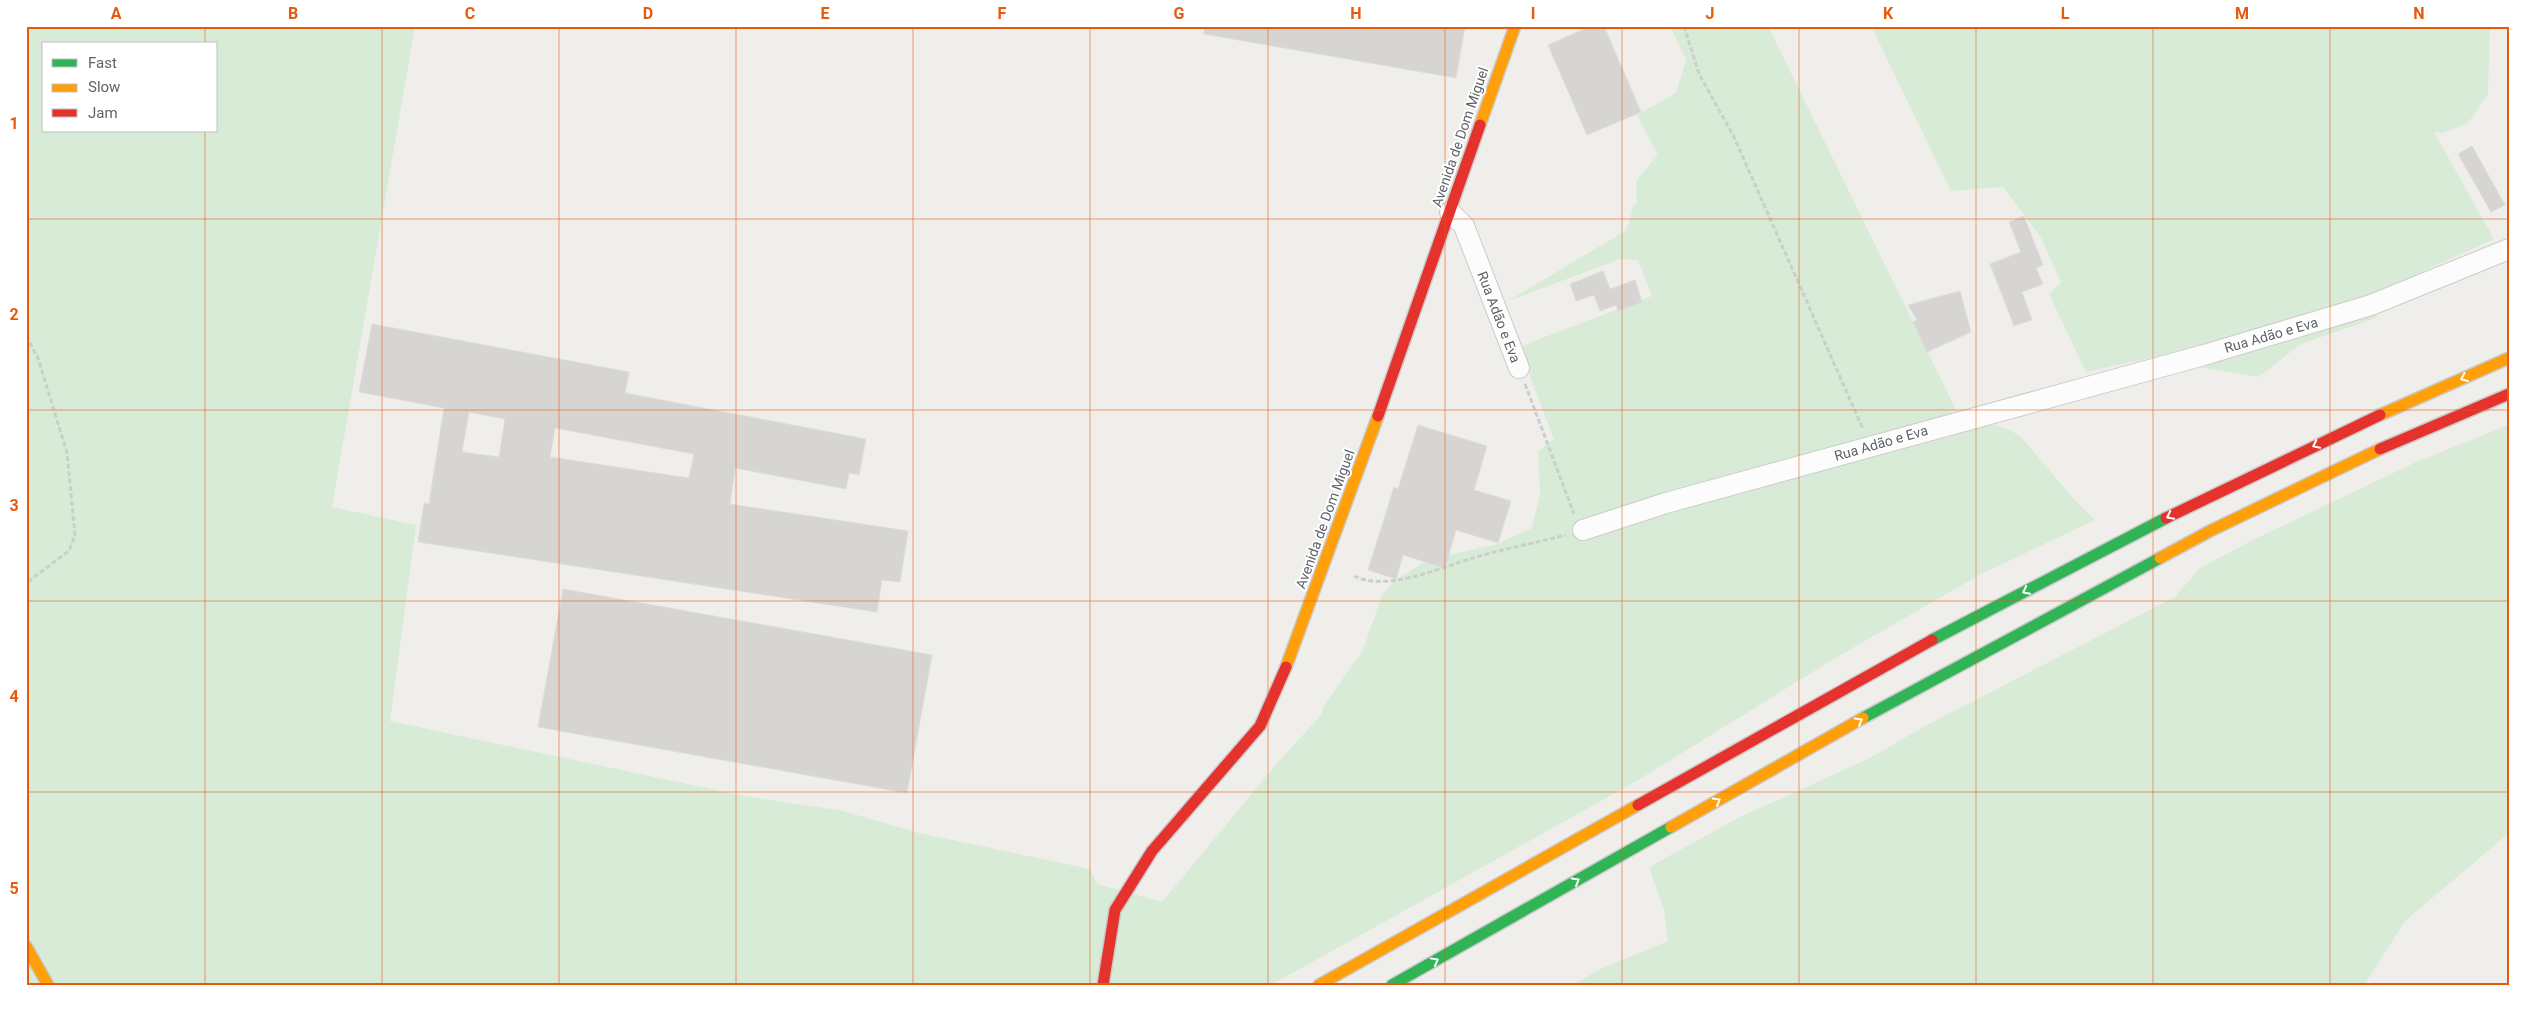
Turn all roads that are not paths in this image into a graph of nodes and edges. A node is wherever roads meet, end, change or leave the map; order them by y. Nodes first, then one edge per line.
1 (1515, 26) edge
2 (1450, 212) junction
3 (2509, 248) edge
4 (2509, 358) edge
5 (1519, 368) road end
6 (2509, 394) edge
7 (1583, 530) road end
8 (26, 946) edge
9 (48, 985) edge
10 (1103, 985) edge
11 (1319, 985) edge
12 (1392, 985) edge

1 - 2 main road, Avenida de Dom Miguel
2 - 5 street, Rua Adão e Eva
2 - 10 main road, Avenida de Dom Miguel
3 - 7 street, Rua Adão e Eva
4 -> 11 main road
12 -> 6 main road
8 - 9 main road

